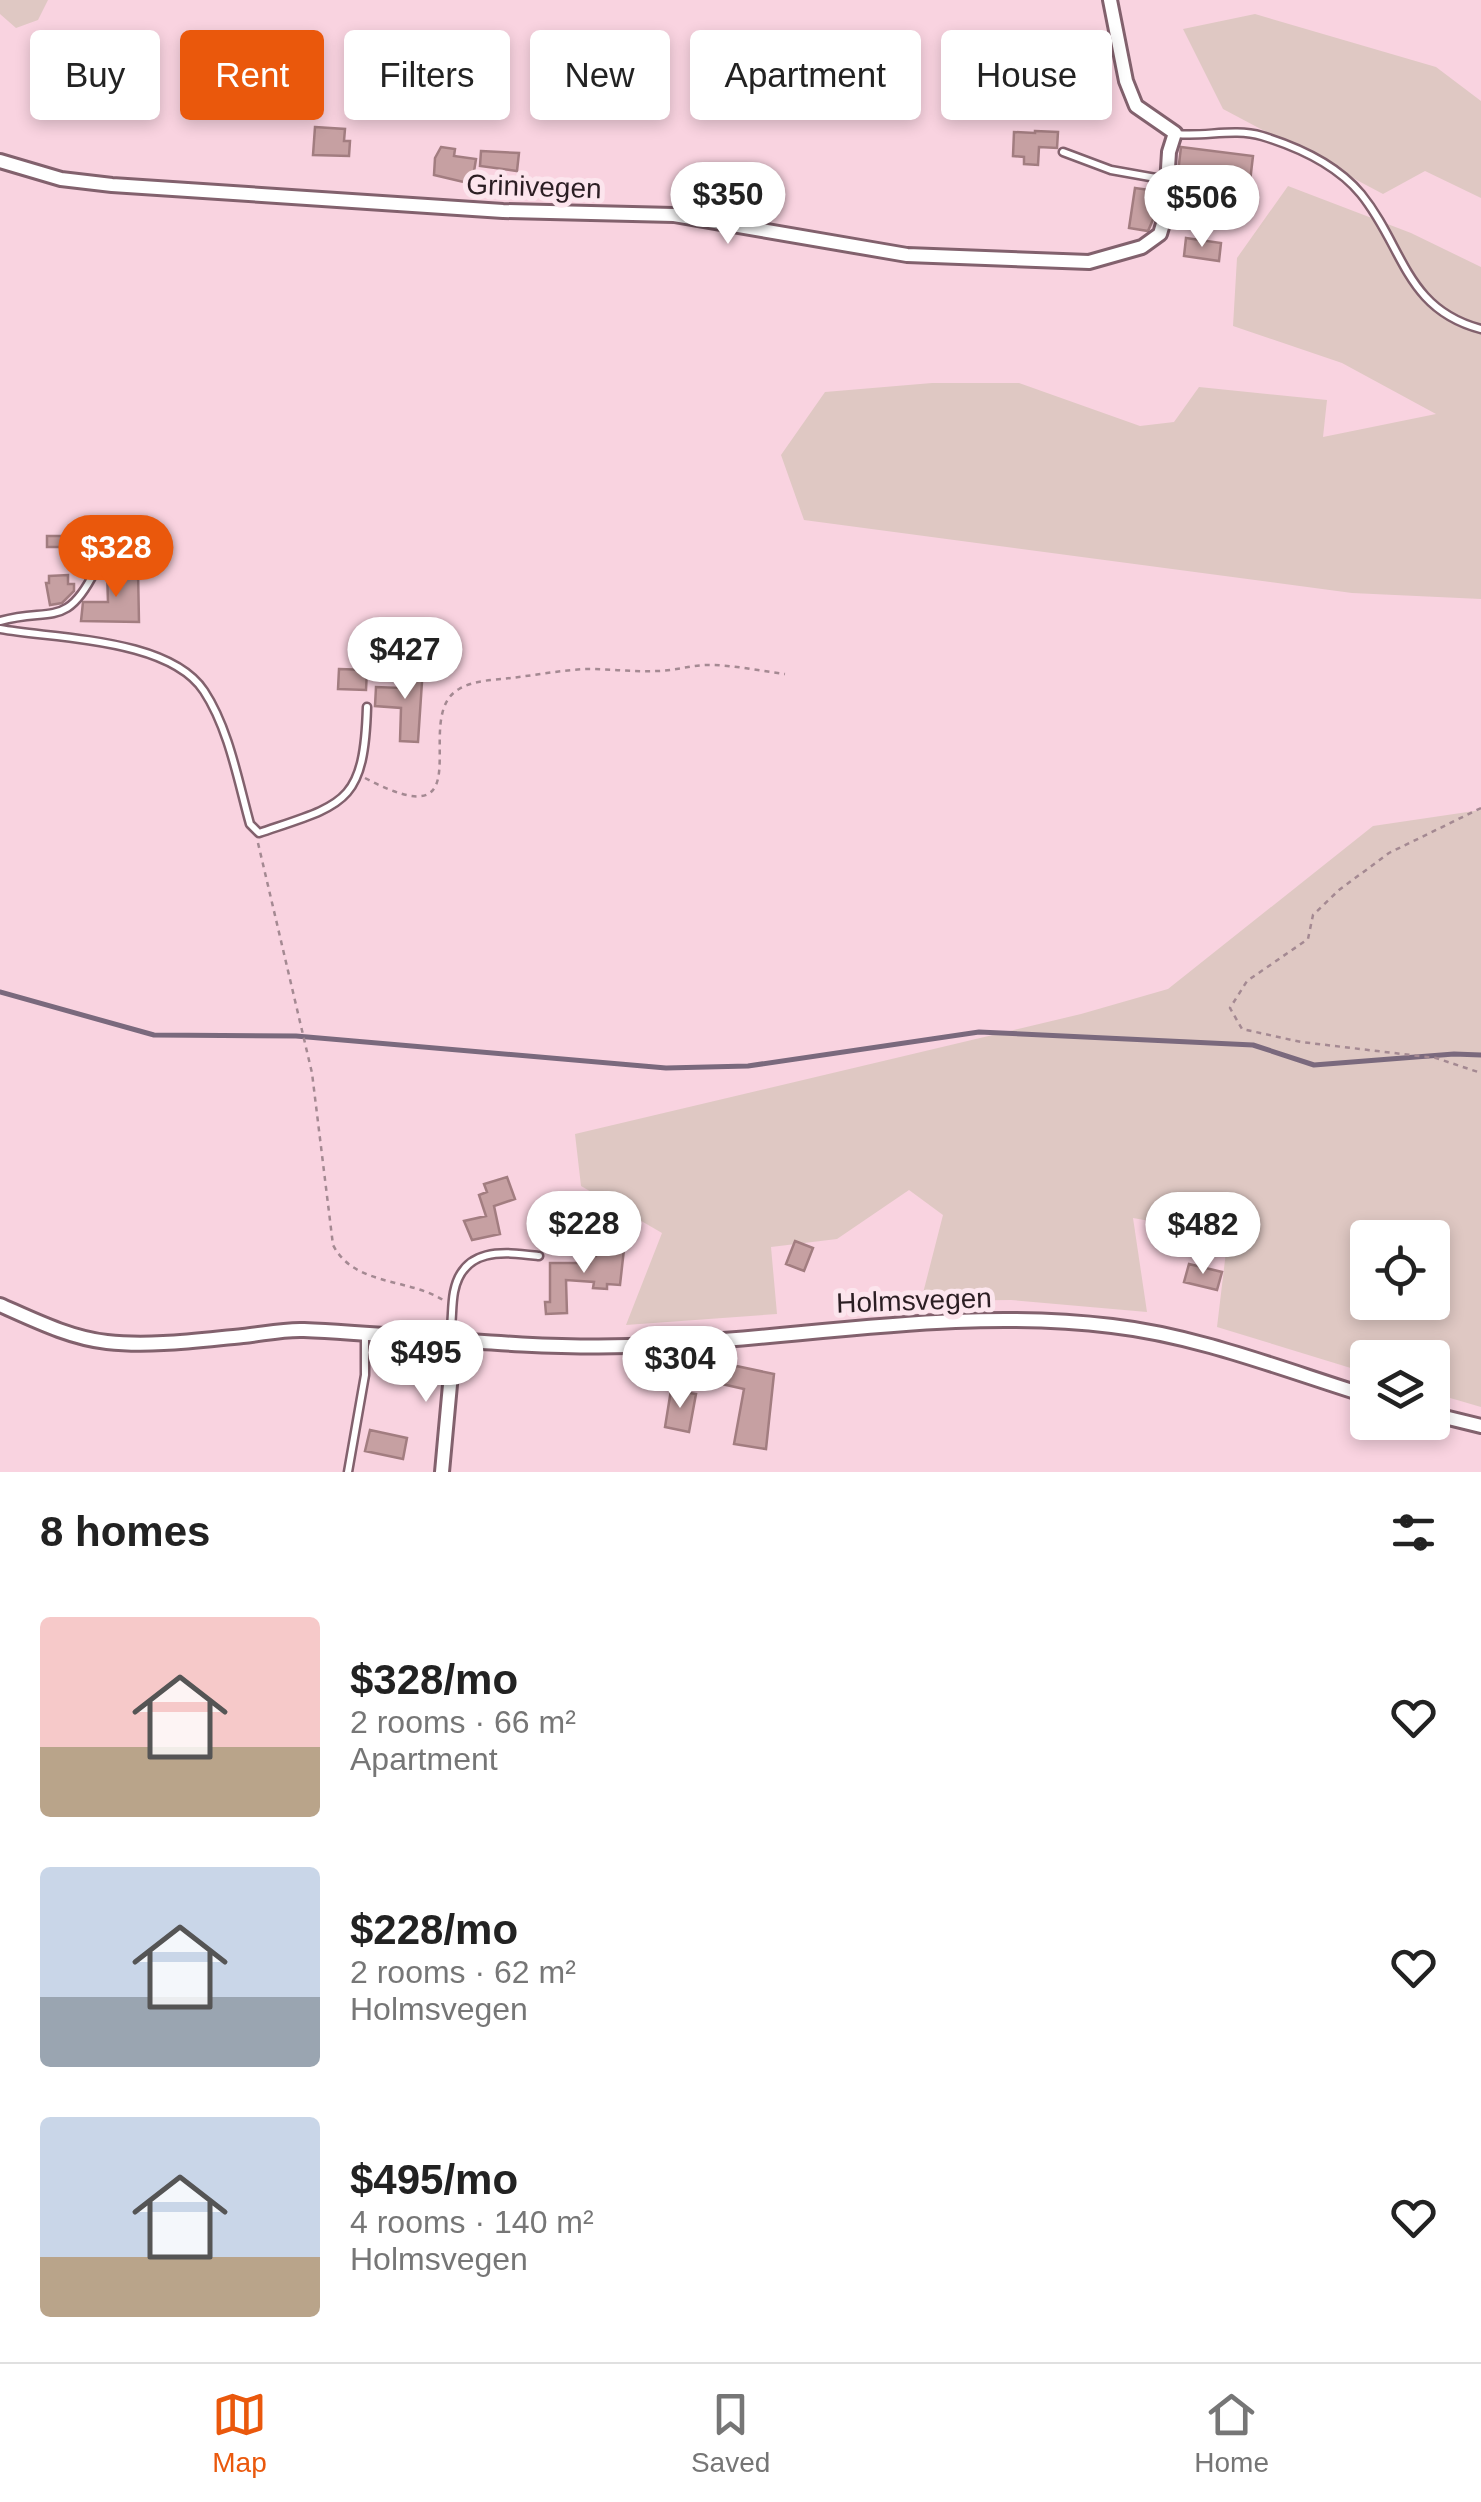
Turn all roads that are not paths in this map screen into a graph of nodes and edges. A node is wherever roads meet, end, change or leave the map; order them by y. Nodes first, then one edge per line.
1 (1110, 0) edge
2 (1176, 134) junction
3 (1063, 152) dead end
4 (0, 161) edge
5 (1168, 180) junction
6 (1481, 329) edge
7 (94, 571) dead end
8 (0, 621) edge
9 (0, 629) edge
10 (367, 707) dead end
11 (540, 1256) dead end
12 (0, 1305) edge
13 (365, 1334) junction
14 (451, 1341) junction
15 (1350, 1391) edge
16 (1450, 1418) edge
17 (1481, 1426) edge
18 (348, 1472) edge
19 (442, 1472) edge

1 - 2 street
2 - 5 street, Grinivegen
2 - 6 lane
3 - 5 lane
4 - 5 street, Grinivegen
7 - 8 lane
9 - 10 lane
11 - 14 lane
12 - 13 street, Holmsvegen
13 - 14 street, Holmsvegen
13 - 18 lane
14 - 15 street, Holmsvegen
14 - 19 street
16 - 17 street

